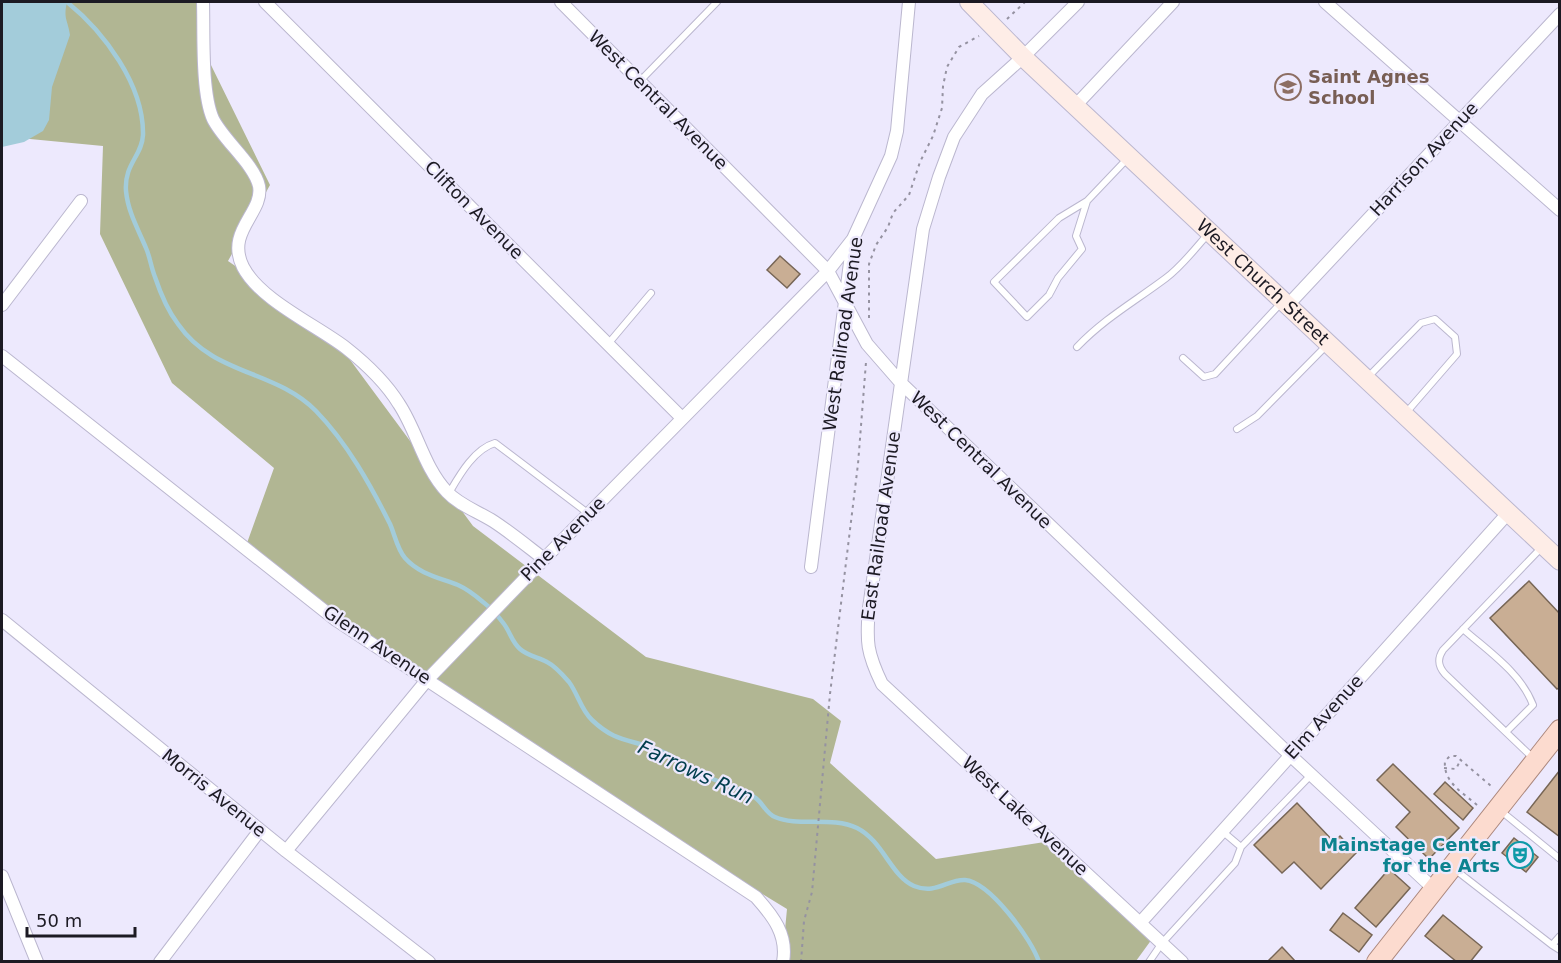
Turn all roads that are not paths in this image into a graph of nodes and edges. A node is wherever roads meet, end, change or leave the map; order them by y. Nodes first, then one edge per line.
1 (203, 2) edge
2 (266, 2) edge
3 (561, 2) edge
4 (717, 2) edge
5 (909, 2) edge
6 (969, 2) edge
7 (1078, 2) edge
8 (1173, 2) edge
9 (1325, 2) edge
10 (1560, 14) edge
11 (1023, 57) junction
12 (640, 81) junction
13 (1076, 105) junction
14 (1460, 121) junction
15 (1130, 156) junction
16 (81, 201) dead end
17 (1087, 201) junction
18 (1560, 210) edge
19 (1210, 232) junction
20 (853, 239) junction
21 (828, 271) junction
22 (651, 293) dead end
23 (1286, 302) junction
24 (2, 305) edge
25 (845, 305) junction
26 (1329, 343) junction
27 (608, 344) junction
28 (1077, 348) dead end
29 (2, 356) edge
30 (1183, 358) dead end
31 (1367, 379) junction
32 (901, 383) junction
33 (1405, 415) junction
34 (682, 418) junction
35 (1237, 429) dead end
36 (449, 493) junction
37 (1509, 512) junction
38 (589, 514) junction
39 (1543, 545) junction
40 (544, 559) junction
41 (1560, 561) edge
42 (811, 567) dead end
43 (2, 620) edge
44 (1463, 629) junction
45 (873, 667) joint
46 (428, 680) junction
47 (1560, 730) edge
48 (1506, 732) junction
49 (1290, 755) junction
50 (1536, 760) junction
51 (1311, 775) junction
52 (1498, 809) junction
53 (260, 830) junction
54 (1222, 831) junction
55 (1241, 847) junction
56 (286, 850) junction
57 (1560, 859) edge
58 (1452, 867) junction
59 (2, 876) edge
60 (1434, 889) junction
61 (1140, 923) junction
62 (1560, 936) edge
63 (1162, 943) junction
64 (1552, 945) junction
65 (1560, 951) edge
66 (37, 962) edge
67 (160, 962) edge
68 (429, 962) edge
69 (783, 962) edge
70 (1149, 962) edge
71 (1182, 962) edge
72 (1377, 962) edge

1 - 36 street
2 - 27 street, Clifton Avenue
3 - 12 street, West Central Avenue
4 - 12 lane
5 - 20 street, West Railroad Avenue
6 - 11 main road, West Church Street
7 - 11 street, East Railroad Avenue
8 - 13 street
9 - 14 street
10 - 14 street, Harrison Avenue
11 - 13 main road, West Church Street
11 - 32 street, East Railroad Avenue
12 - 21 street, West Central Avenue
13 - 15 main road, West Church Street
14 - 18 street
14 - 23 street, Harrison Avenue
15 - 17 lane
15 - 19 main road, West Church Street
16 - 24 street
17 - 17 lane
19 - 23 main road, West Church Street
19 - 28 lane
20 - 21 street, Pine Avenue
20 - 25 street, West Railroad Avenue
21 - 25 street, West Central Avenue
21 - 34 street, Pine Avenue
22 - 27 lane
23 - 26 main road, West Church Street
23 - 30 lane
25 - 32 street, West Central Avenue
25 - 42 street, West Railroad Avenue
26 - 31 main road, West Church Street
26 - 35 lane
27 - 34 street, Clifton Avenue
29 - 46 street, Glenn Avenue
31 - 33 main road, West Church Street
31 - 33 lane
32 - 45 street, East Railroad Avenue
32 - 49 street, West Central Avenue
33 - 37 main road, West Church Street
34 - 38 street, Pine Avenue
36 - 38 lane
36 - 40 street
37 - 39 main road, West Church Street
37 - 49 street, Elm Avenue
38 - 40 street, Pine Avenue
39 - 41 main road, West Church Street
39 - 44 lane
40 - 46 street, Pine Avenue
43 - 53 street, Morris Avenue
44 - 48 lane
44 - 48 lane
45 - 61 street, West Lake Avenue
46 - 56 street, Pine Avenue
46 - 69 street, Glenn Avenue
47 - 50 main road
48 - 50 lane
49 - 51 street, West Central Avenue
49 - 54 street, Elm Avenue
50 - 52 main road
51 - 55 lane
51 - 60 street, West Central Avenue
52 - 57 lane
52 - 58 main road
53 - 56 street, Morris Avenue
53 - 67 street
54 - 55 lane
54 - 61 street, Elm Avenue
55 - 63 lane
56 - 68 street, Morris Avenue
58 - 60 main road
58 - 64 lane
59 - 66 street
60 - 72 main road
61 - 63 street, West Lake Avenue
62 - 64 lane
63 - 70 lane
63 - 71 street, West Lake Avenue
64 - 65 lane

